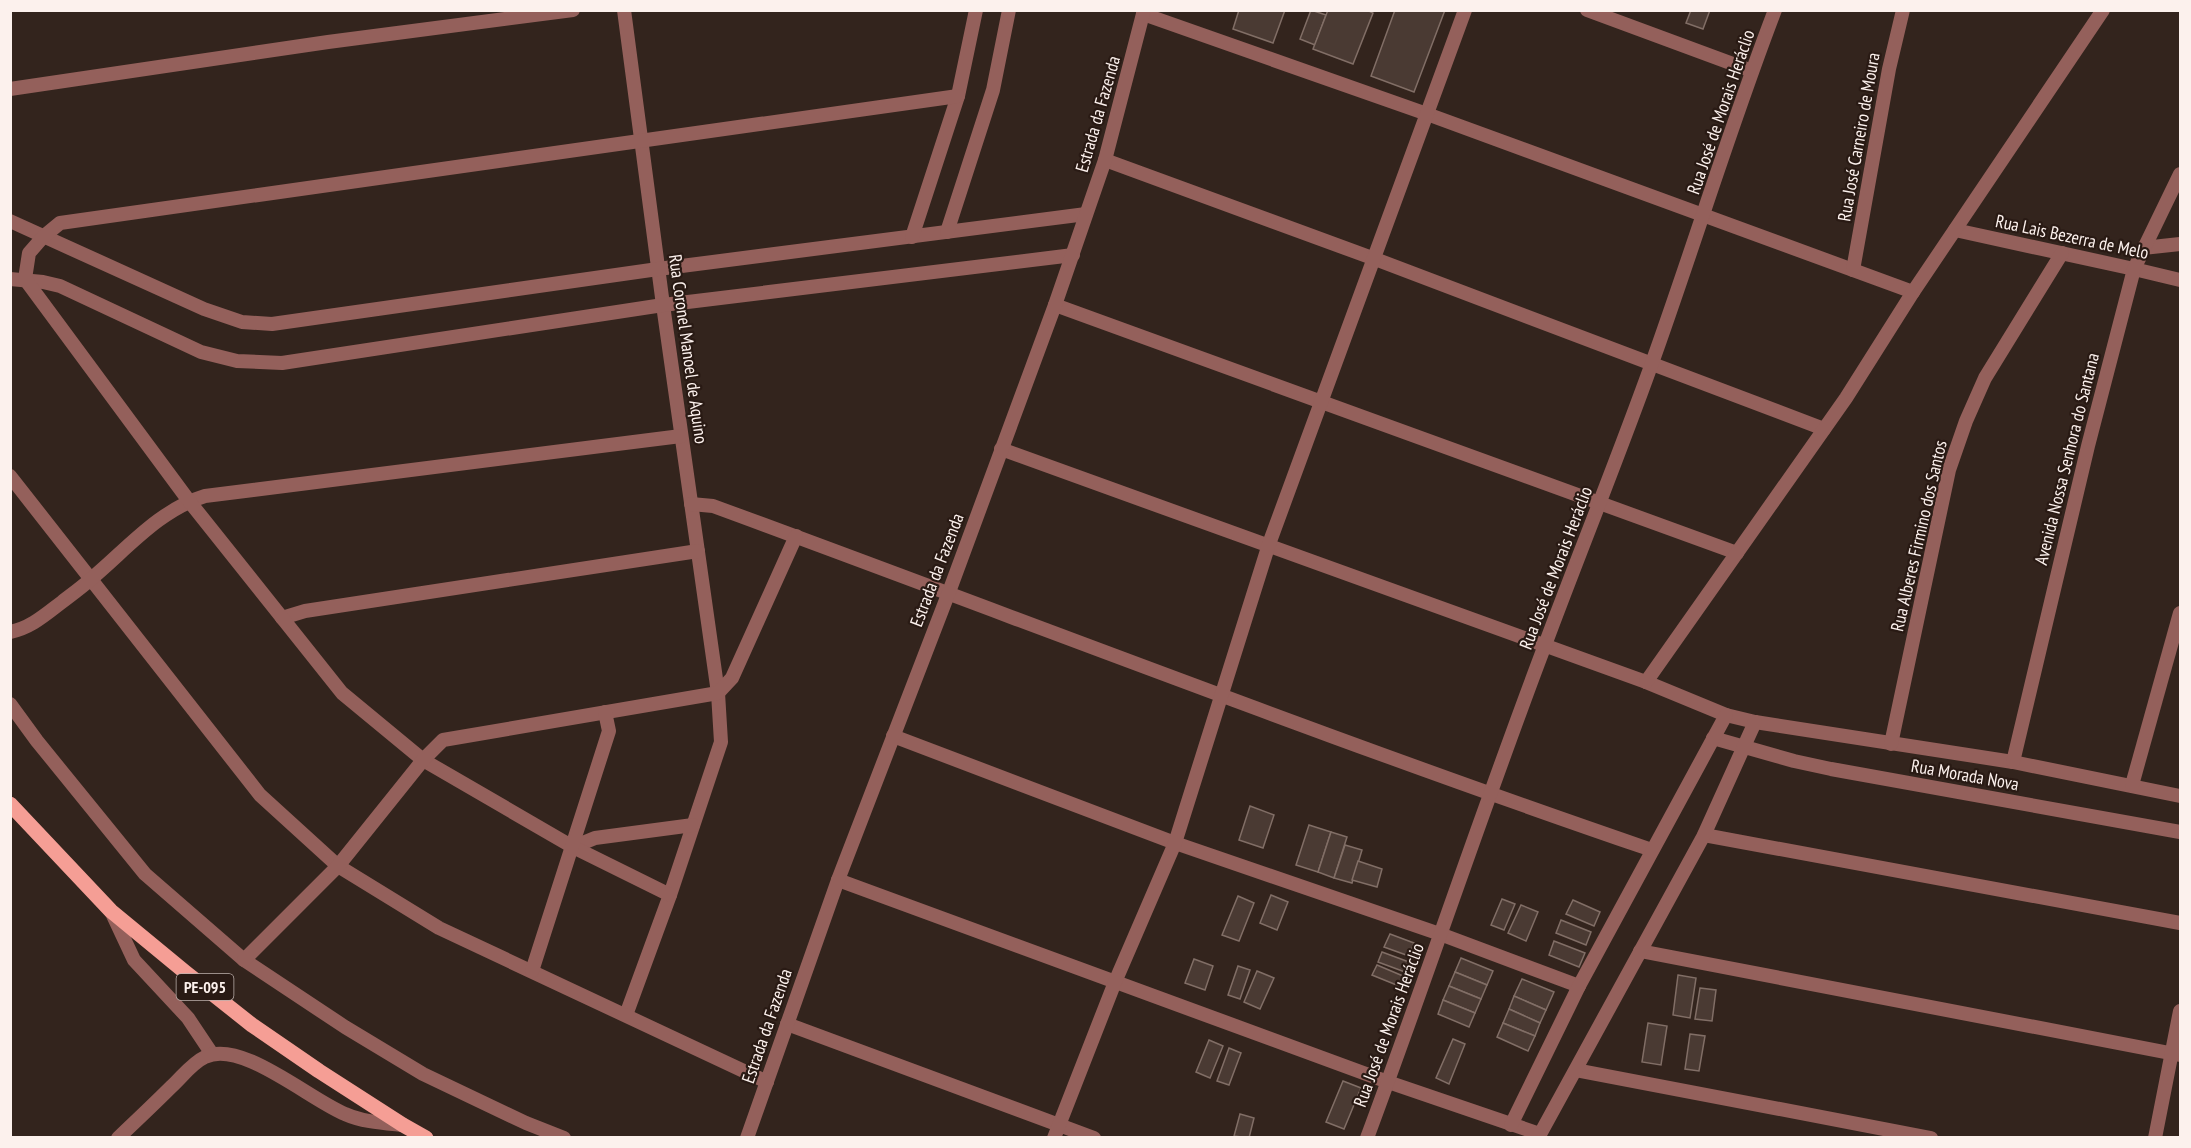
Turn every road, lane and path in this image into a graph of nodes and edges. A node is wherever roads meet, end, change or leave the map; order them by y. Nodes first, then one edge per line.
1 (573, 10) edge
2 (624, 10) edge
3 (975, 10) edge
4 (1009, 10) edge
5 (1465, 10) edge
6 (1587, 10) edge
7 (1775, 10) edge
8 (1903, 10) edge
9 (2103, 10) edge
10 (1143, 12) edge
11 (1752, 71) junction
12 (10, 89) edge
13 (958, 96) junction
14 (1428, 114) junction
15 (641, 140) junction
16 (1105, 160) junction
17 (2181, 174) edge
18 (1086, 214) junction
19 (1705, 214) junction
20 (10, 221) edge
21 (1955, 230) junction
22 (947, 232) junction
23 (43, 237) junction
24 (912, 237) junction
25 (2181, 243) edge
26 (2143, 248) junction
27 (2062, 253) junction
28 (1072, 255) junction
29 (1375, 259) junction
30 (658, 269) junction
31 (2134, 269) junction
32 (1853, 270) junction
33 (10, 279) edge
34 (25, 279) junction
35 (2181, 280) edge
36 (1913, 292) junction
37 (663, 305) junction
38 (1055, 305) junction
39 (1652, 363) junction
40 (1321, 402) junction
41 (1824, 429) junction
42 (681, 436) junction
43 (1001, 449) junction
44 (10, 476) edge
45 (189, 501) junction
46 (1600, 503) junction
47 (691, 504) junction
48 (796, 536) junction
49 (1269, 544) junction
50 (698, 551) junction
51 (1737, 554) junction
52 (91, 580) junction
53 (949, 592) junction
54 (2181, 613) edge
55 (282, 618) junction
56 (10, 632) edge
57 (1544, 646) junction
58 (1646, 682) junction
59 (718, 693) junction
60 (1222, 697) junction
61 (10, 704) edge
62 (605, 712) junction
63 (1726, 715) junction
64 (1755, 722) junction
65 (893, 736) junction
66 (1713, 738) junction
67 (1891, 744) junction
68 (1744, 747) junction
69 (423, 760) junction
70 (2013, 762) junction
71 (2132, 785) junction
72 (1491, 795) junction
73 (2181, 796) edge
74 (10, 804) edge
75 (693, 825) junction
76 (2181, 832) edge
77 (1704, 835) junction
78 (1175, 843) junction
79 (573, 847) junction
80 (1652, 850) junction
81 (338, 866) junction
82 (838, 880) junction
83 (670, 895) junction
84 (111, 911) junction
85 (2181, 923) edge
86 (1440, 934) junction
87 (1640, 951) junction
88 (244, 960) junction
89 (532, 971) junction
90 (1115, 982) junction
91 (1579, 986) junction
92 (2181, 1011) edge
93 (626, 1015) junction
94 (787, 1024) junction
95 (212, 1054) junction
96 (2177, 1054) edge
97 (1576, 1070) junction
98 (767, 1082) junction
99 (1388, 1082) junction
100 (403, 1125) junction
101 (1511, 1125) junction
102 (1057, 1131) edge
103 (1539, 1136) edge
104 (118, 1137) edge
105 (426, 1137) edge
106 (564, 1137) edge
107 (747, 1137) edge
108 (1094, 1137) edge
109 (1367, 1137) edge
110 (1931, 1137) edge
111 (2155, 1137) edge

1 - 12 street
2 - 15 street, Rua Coronel Manoel de Aquino
3 - 13 street
4 - 22 street
5 - 14 street
6 - 11 street
7 - 11 street, Rua José de Morais Heráclio
8 - 32 street, Rua José Carneiro de Moura
9 - 21 street
10 - 14 street
10 - 16 street, Estrada da Fazenda
11 - 19 street, Rua José de Morais Heráclio
13 - 15 street
13 - 24 street
14 - 19 street
14 - 29 street
15 - 23 street
15 - 30 street, Rua Coronel Manoel de Aquino
16 - 18 street, Estrada da Fazenda
16 - 29 street
17 - 26 street, Avenida Nossa Senhora do Santana
18 - 22 street
18 - 28 street, Estrada da Fazenda
19 - 32 street
19 - 39 street, Rua José de Morais Heráclio
20 - 23 street
21 - 27 street, Rua Lais Bezerra de Melo
21 - 36 street
22 - 24 street
23 - 30 street
23 - 34 street
24 - 30 street
25 - 26 street
26 - 31 street, Avenida Nossa Senhora do Santana
27 - 31 street, Rua Lais Bezerra de Melo
27 - 67 street, Rua Alberes Firmino dos Santos
28 - 37 street
28 - 38 street, Estrada da Fazenda
29 - 39 street
29 - 40 street
30 - 37 street, Rua Coronel Manoel de Aquino
31 - 35 street, Rua Lais Bezerra de Melo
31 - 70 street, Avenida Nossa Senhora do Santana
32 - 36 street
33 - 34 street
34 - 37 street
34 - 45 street
36 - 41 street
37 - 42 street, Rua Coronel Manoel de Aquino
38 - 40 street
38 - 43 street, Estrada da Fazenda
39 - 41 street
39 - 46 street, Rua José de Morais Heráclio
40 - 46 street
40 - 49 street
41 - 51 street
42 - 45 street
42 - 47 street, Rua Coronel Manoel de Aquino
43 - 49 street
43 - 53 street, Estrada da Fazenda
44 - 52 street
45 - 52 street
45 - 55 street
46 - 51 street
46 - 57 street, Rua José de Morais Heráclio
47 - 48 street
47 - 50 street, Rua Coronel Manoel de Aquino
48 - 53 street
48 - 59 street
49 - 57 street
49 - 60 street
50 - 55 street
50 - 59 street, Rua Coronel Manoel de Aquino
51 - 58 street
52 - 56 street
52 - 81 street
53 - 60 street
53 - 65 street, Estrada da Fazenda
54 - 71 street
55 - 69 street
57 - 58 street
57 - 72 street, Rua José de Morais Heráclio
58 - 63 street
59 - 62 street
59 - 75 street, Rua Coronel Manoel de Aquino
60 - 72 street
60 - 78 street
61 - 88 street
62 - 69 street
62 - 79 street
63 - 64 street
63 - 66 street
64 - 67 street
64 - 68 street
65 - 78 street
65 - 82 street, Estrada da Fazenda
66 - 68 street, Rua Morada Nova
66 - 80 street
67 - 70 street
68 - 76 street, Rua Morada Nova
68 - 77 street
69 - 79 street
69 - 81 street
70 - 71 street
71 - 73 street
72 - 80 street
72 - 86 street, Rua José de Morais Heráclio
74 - 84 main road, PE-095
75 - 79 street
75 - 83 street, Rua Coronel Manoel de Aquino
77 - 85 street
77 - 87 street
78 - 86 street
78 - 90 street
79 - 83 street
79 - 89 street
80 - 91 street
81 - 88 street
81 - 89 street
82 - 90 street
82 - 94 street, Estrada da Fazenda
83 - 93 street, Rua Coronel Manoel de Aquino
84 - 95 street
84 - 100 main road, PE-095
86 - 91 street
86 - 99 street, Rua José de Morais Heráclio
87 - 96 street
87 - 97 street
88 - 106 street
89 - 93 street
90 - 99 street
90 - 102 street
91 - 101 street
92 - 96 street
93 - 98 street
94 - 98 street, Estrada da Fazenda
94 - 102 street
95 - 100 street
95 - 104 street
96 - 111 street
97 - 103 street
97 - 110 street
98 - 107 street, Estrada da Fazenda
99 - 101 street
99 - 109 street, Rua José de Morais Heráclio
100 - 105 main road, PE-095
101 - 103 street
102 - 108 street

